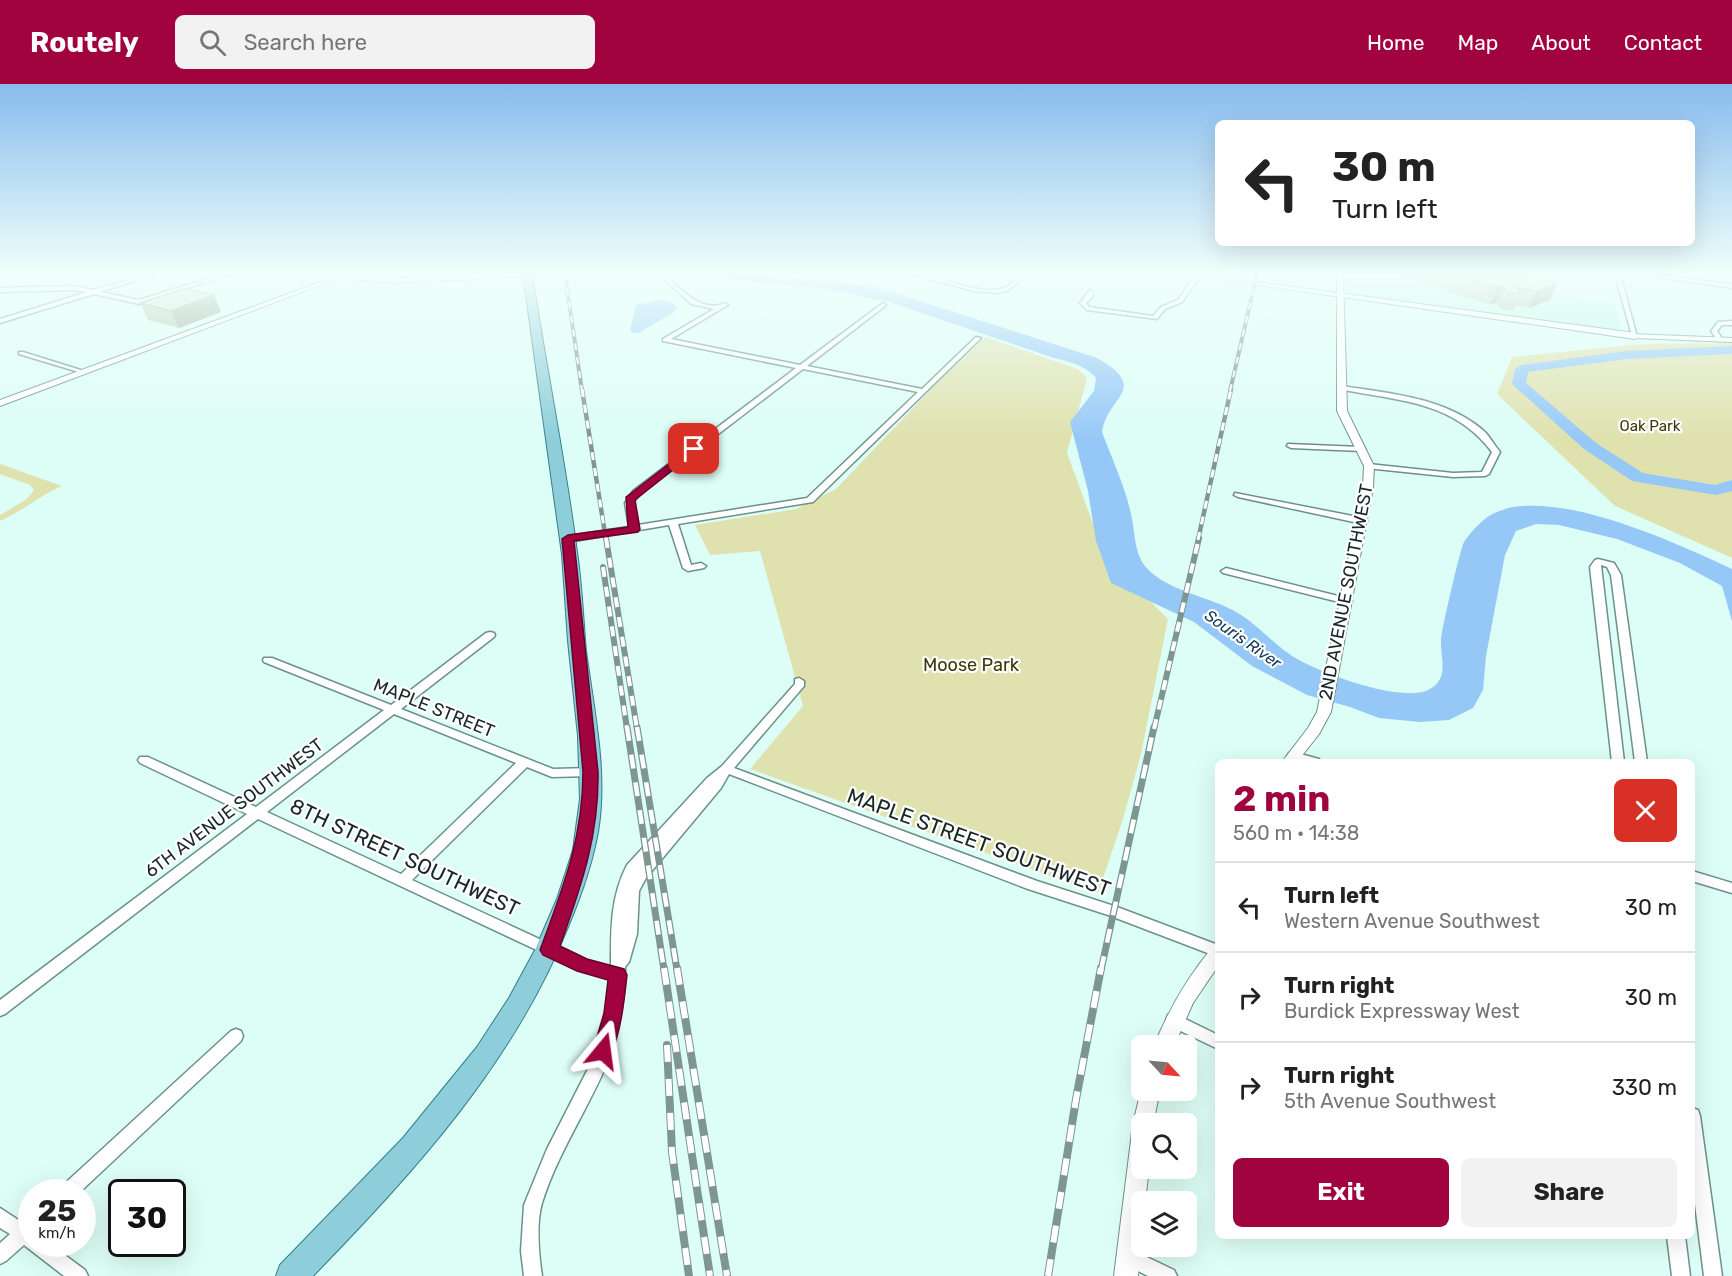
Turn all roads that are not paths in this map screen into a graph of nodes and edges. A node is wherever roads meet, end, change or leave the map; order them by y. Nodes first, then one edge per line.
1 (197, 330) edge
2 (536, 330) edge
3 (682, 330) edge
4 (850, 330) edge
5 (1340, 330) edge
6 (1588, 330) edge
7 (1633, 330) edge
8 (1715, 330) edge
9 (1635, 336) junction
10 (978, 338) dead end
11 (1720, 340) junction
12 (1732, 340) edge
13 (21, 353) dead end
14 (802, 367) junction
15 (84, 372) junction
16 (1341, 388) junction
17 (923, 391) junction
18 (0, 403) edge
19 (1291, 446) dead end
20 (1361, 449) junction
21 (1369, 466) junction
22 (1238, 495) dead end
23 (1363, 522) junction
24 (673, 523) junction
25 (634, 529) junction
26 (568, 539) junction
27 (701, 566) dead end
28 (1226, 571) dead end
29 (1347, 601) junction
30 (490, 635) dead end
31 (268, 660) dead end
32 (798, 681) dead end
33 (393, 709) junction
34 (1291, 759) edge
35 (1618, 759) edge
36 (1641, 759) edge
37 (144, 760) dead end
38 (525, 762) junction
39 (726, 769) junction
40 (591, 772) junction
41 (258, 813) junction
42 (1695, 877) edge
43 (403, 880) junction
44 (1732, 888) edge
45 (549, 950) junction
46 (1215, 951) edge
47 (1215, 956) edge
48 (618, 975) junction
49 (0, 1009) edge
50 (1173, 1020) junction
51 (1168, 1035) edge
52 (236, 1036) dead end
53 (1215, 1041) edge
54 (1695, 1139) edge
55 (82, 1179) edge
56 (1137, 1179) edge
57 (0, 1217) edge
58 (18, 1228) edge
59 (1676, 1239) edge
60 (18, 1244) edge
61 (0, 1255) edge
62 (56, 1257) edge
63 (1127, 1266) edge
64 (80, 1276) edge
65 (291, 1276) edge
66 (533, 1276) edge
67 (1168, 1276) edge
68 (1681, 1276) edge
69 (1713, 1276) edge

1 - 15 street
2 - 26 main road
3 - 14 street
4 - 14 street
5 - 16 street, 2ND AVENUE SOUTHWEST
6 - 9 main road
7 - 9 street
8 - 11 street
9 - 11 street
10 - 17 street
11 - 12 street
13 - 15 street
14 - 17 street
14 - 25 street
15 - 18 street
16 - 20 street, 2ND AVENUE SOUTHWEST
16 - 21 street
17 - 24 street
19 - 20 street
20 - 21 street, 2ND AVENUE SOUTHWEST
21 - 23 street, 2ND AVENUE SOUTHWEST
22 - 23 street
23 - 29 street, 2ND AVENUE SOUTHWEST
24 - 25 street
24 - 27 street
25 - 26 street
26 - 40 main road
28 - 29 street
29 - 34 street, 2ND AVENUE SOUTHWEST
30 - 33 street, 6TH AVENUE SOUTHWEST
31 - 33 street, MAPLE STREET
32 - 39 street
33 - 38 street, MAPLE STREET
33 - 41 street, 6TH AVENUE SOUTHWEST
35 - 36 street
37 - 41 street, 8TH STREET SOUTHWEST
38 - 40 street, MAPLE STREET
38 - 43 street
39 - 46 street, MAPLE STREET SOUTHWEST
39 - 48 street
40 - 45 main road
41 - 43 street, 8TH STREET SOUTHWEST
41 - 49 street, 6TH AVENUE SOUTHWEST
42 - 44 street
43 - 45 street, 8TH STREET SOUTHWEST
45 - 48 street, 8TH STREET SOUTHWEST
45 - 65 main road
47 - 50 street
48 - 66 street
50 - 51 street
50 - 53 street
52 - 55 street
54 - 69 street
56 - 63 street
57 - 58 street
59 - 68 street
60 - 61 street
62 - 64 street
63 - 67 street

